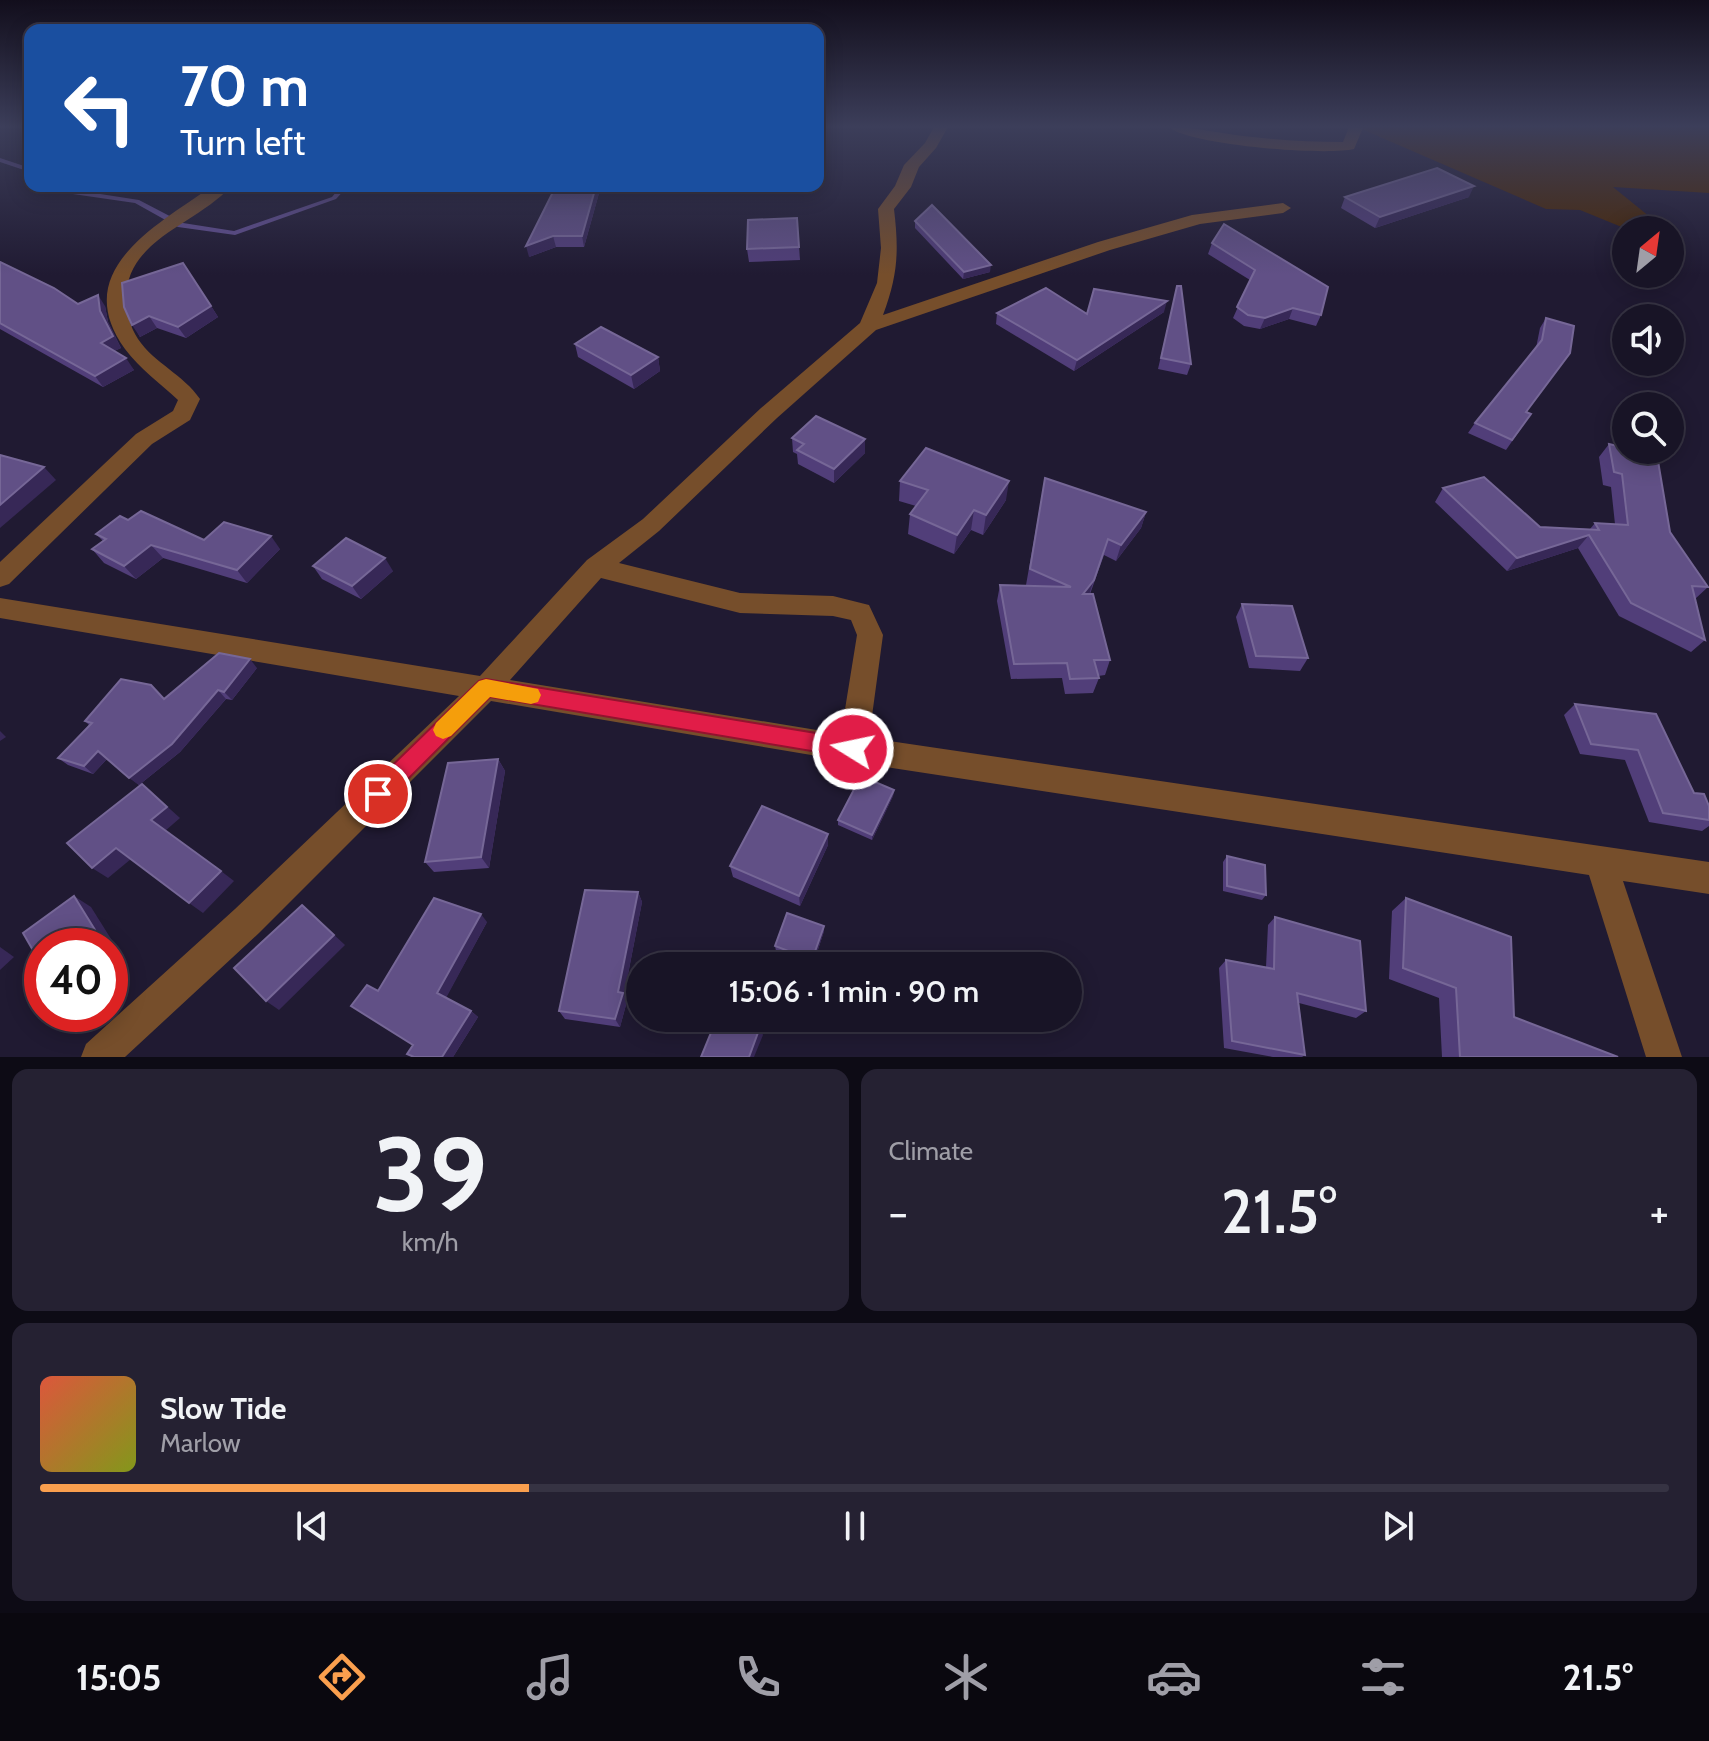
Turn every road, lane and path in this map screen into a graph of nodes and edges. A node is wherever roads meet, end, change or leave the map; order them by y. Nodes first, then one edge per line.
1 (907, 176) edge
2 (215, 192) edge
3 (1283, 208) dead end
4 (869, 326) junction
5 (596, 567) junction
6 (0, 577) edge
7 (0, 608) edge
8 (486, 688) junction
9 (853, 749) junction
10 (1601, 862) junction
11 (1709, 878) edge
12 (99, 1057) edge
13 (1664, 1057) edge

1 - 4 street
2 - 6 street
3 - 4 street
4 - 5 street
5 - 8 street
5 - 9 street
7 - 8 street
8 - 9 street
8 - 12 street
9 - 10 street
10 - 11 street
10 - 13 street

